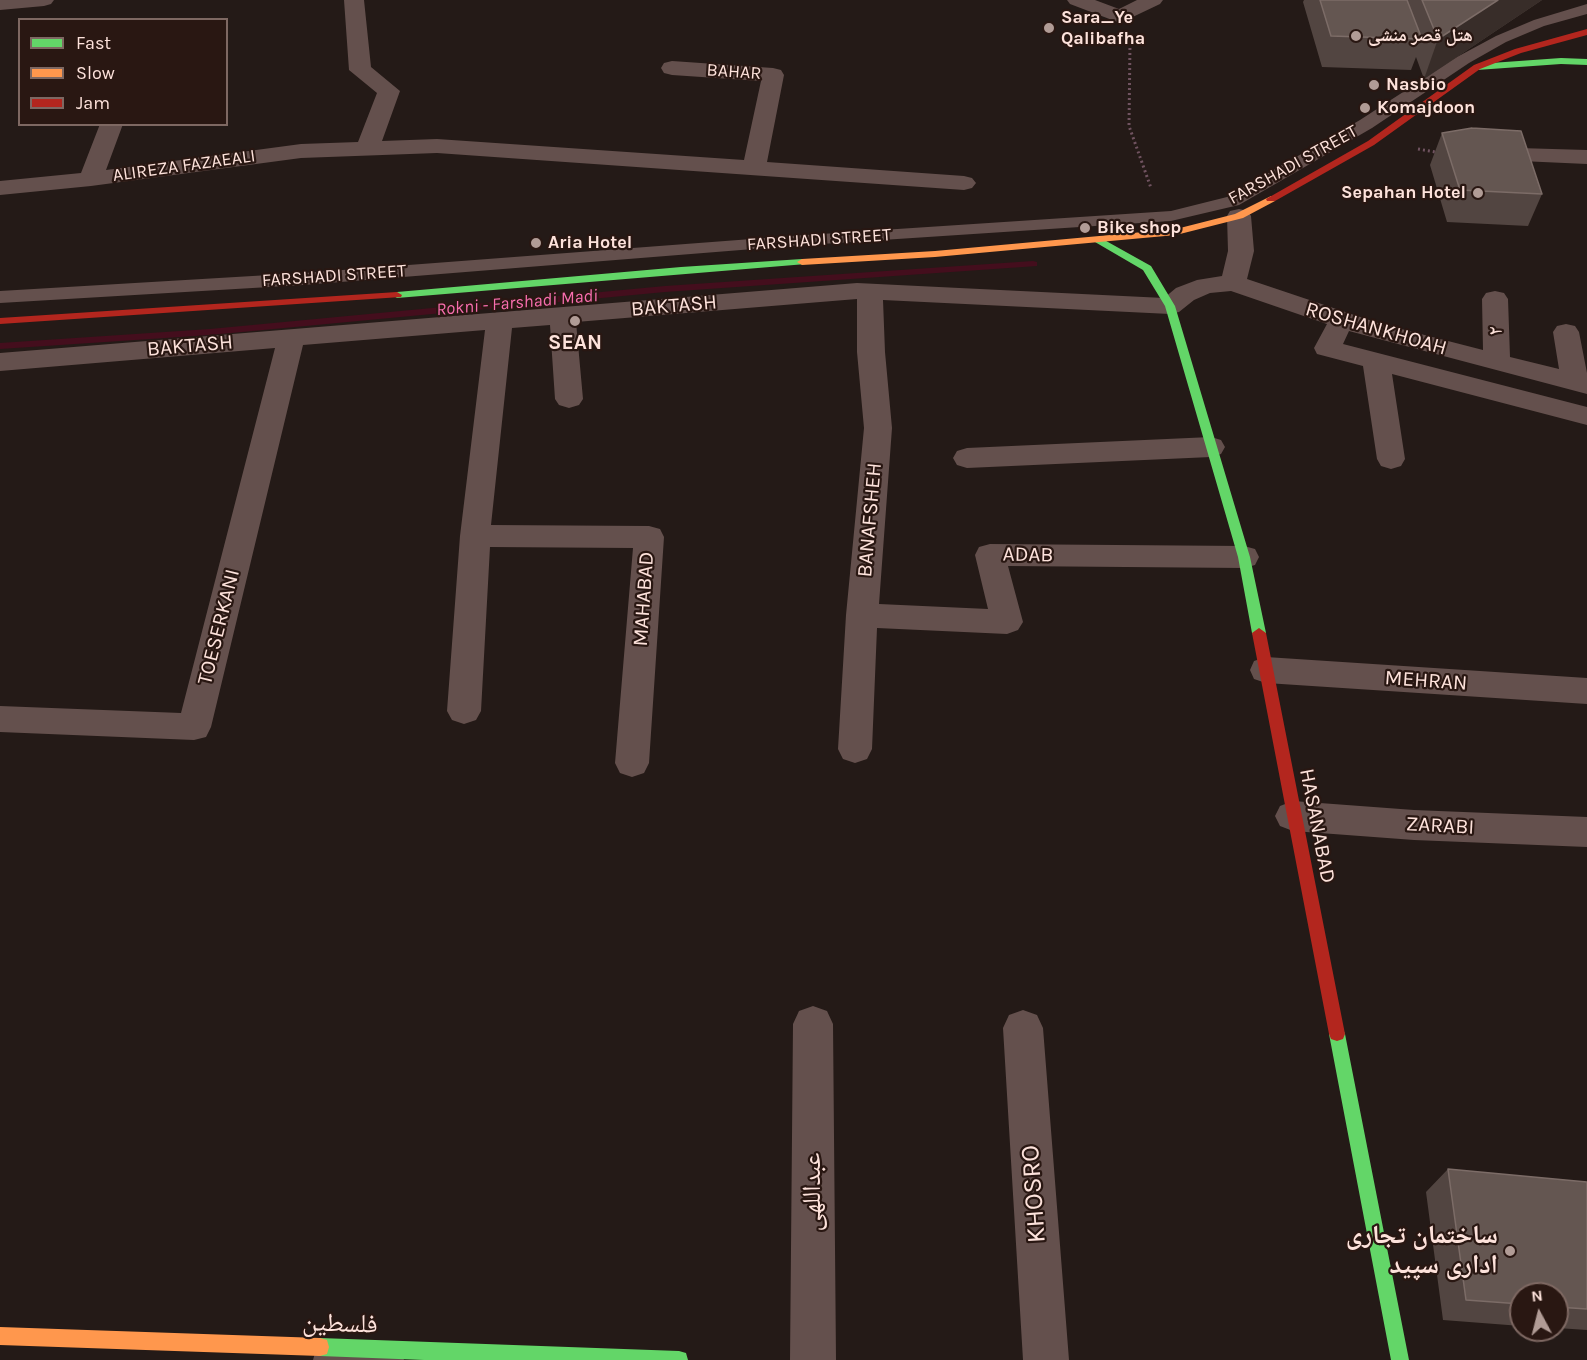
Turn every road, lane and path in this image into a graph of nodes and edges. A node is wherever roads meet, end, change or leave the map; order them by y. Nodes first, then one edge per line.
1 (44, 0) edge
2 (354, 0) edge
3 (1077, 0) edge
4 (1154, 0) edge
5 (0, 4) edge
6 (1587, 9) edge
7 (1120, 17) junction
8 (1587, 32) edge
9 (1587, 62) edge
10 (672, 68) dead end
11 (1477, 68) junction
12 (111, 126) edge
13 (368, 147) junction
14 (1464, 153) edge
15 (1587, 157) edge
16 (754, 167) junction
17 (91, 179) junction
18 (964, 183) dead end
19 (0, 188) edge
20 (1171, 216) junction
21 (1239, 216) junction
22 (1099, 240) junction
23 (1233, 283) junction
24 (870, 291) junction
25 (0, 297) edge
26 (1495, 299) dead end
27 (1369, 302) dead end
28 (1170, 306) junction
29 (562, 315) junction
30 (1342, 320) junction
31 (0, 321) edge
32 (500, 321) junction
33 (1369, 329) junction
34 (1566, 332) dead end
35 (291, 338) junction
36 (1376, 361) junction
37 (0, 362) edge
38 (1497, 363) junction
39 (1581, 384) edge
40 (568, 399) dead end
41 (1587, 416) edge
42 (1211, 447) junction
43 (967, 458) dead end
44 (1390, 459) dead end
45 (475, 536) junction
46 (1244, 558) junction
47 (862, 615) junction
48 (1266, 670) junction
49 (1587, 691) edge
50 (464, 711) dead end
51 (0, 719) edge
52 (855, 749) dead end
53 (632, 763) dead end
54 (1293, 816) junction
55 (1587, 832) edge
56 (813, 1024) dead end
57 (1023, 1028) dead end
58 (0, 1336) edge
59 (0, 1345) edge
60 (235, 1353) edge
61 (387, 1360) edge
62 (679, 1360) edge
63 (813, 1360) edge
64 (1046, 1360) edge
65 (1400, 1360) edge

1 - 5 street
2 - 13 street
3 - 7 street
4 - 7 street
6 - 20 lane, FARSHADI STREET
7 - 20 path
8 - 11 main road, FARSHADI STREET
9 - 11 main road
10 - 16 street, BAHAR
11 - 21 main road, FARSHADI STREET
12 - 17 street
13 - 16 street
13 - 17 street, ALIREZA FAZAEALI
14 - 15 street
16 - 18 street
17 - 19 street, ALIREZA FAZAEALI
20 - 25 lane, FARSHADI STREET
21 - 22 main road, FARSHADI STREET
21 - 23 street
22 - 28 main road, HASANABAD
22 - 31 main road, FARSHADI STREET
23 - 28 street, ROSHANKHOAH
23 - 30 street, ROSHANKHOAH
24 - 28 street, BAKTASH
24 - 29 street, BAKTASH
24 - 47 street, BANAFSHEH
26 - 38 street, ۲
27 - 33 street
28 - 42 main road, HASANABAD
29 - 32 street, BAKTASH
29 - 40 street
30 - 33 street, ROSHANKHOAH
30 - 36 street, ROSHANKHOAH
32 - 35 street, BAKTASH
32 - 45 street
33 - 38 street, ROSHANKHOAH
34 - 39 street
35 - 37 street, BAKTASH
35 - 51 street, TOESERKANI
36 - 41 street, ROSHANKHOAH
36 - 44 street
38 - 39 street, ROSHANKHOAH
42 - 43 street
42 - 46 main road, HASANABAD
45 - 50 street
45 - 53 street, MAHABAD
46 - 47 street, ADAB
46 - 48 main road, HASANABAD
47 - 52 street, BANAFSHEH
48 - 49 street, MEHRAN
48 - 54 main road, HASANABAD
54 - 55 street, ZARABI
54 - 65 main road, HASANABAD
56 - 63 street, عبداللهی
57 - 64 street, KHOSRO
58 - 60 main road, فلسطین
59 - 60 lane
60 - 61 lane
60 - 62 main road, فلسطین

